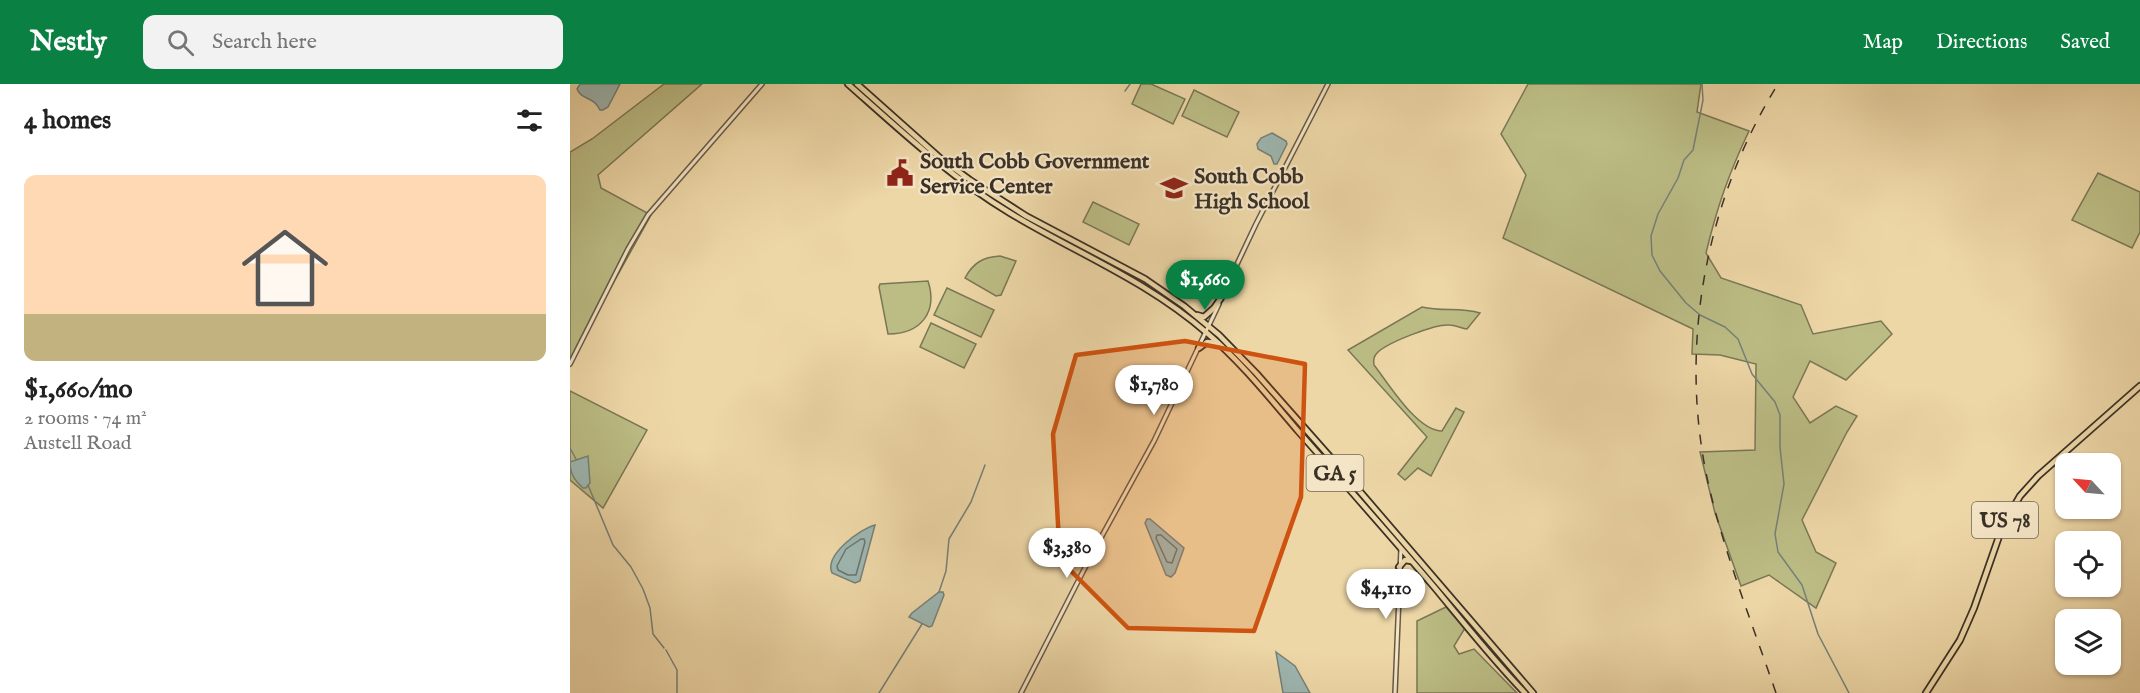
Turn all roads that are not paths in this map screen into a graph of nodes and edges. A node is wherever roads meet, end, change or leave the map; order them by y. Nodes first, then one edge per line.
1 (762, 84) edge
2 (848, 84) edge
3 (857, 84) edge
4 (1328, 84) edge
5 (1221, 298) junction
6 (1196, 315) junction
7 (1209, 326) junction
8 (1206, 332) junction
9 (1219, 343) junction
10 (1199, 348) junction
11 (570, 364) edge
12 (2140, 386) edge
13 (1402, 541) junction
14 (1401, 549) junction
15 (1411, 561) junction
16 (1399, 567) junction
17 (1021, 693) edge
18 (1395, 693) edge
19 (1525, 693) edge
20 (1533, 693) edge
21 (1926, 693) edge

1 - 11 street
2 - 8 main road, GA 5
3 - 6 main road, GA 5
4 - 5 street
5 - 6 main road
5 - 7 street
6 - 7 main road, GA 5
7 - 8 street
7 - 13 main road, GA 5
8 - 9 main road, GA 5
8 - 10 street
9 - 10 main road
9 - 14 main road, GA 5
10 - 17 street
12 - 21 main road, US 78
13 - 14 street
13 - 20 main road, GA 5
14 - 15 main road, GA 5
14 - 16 street
15 - 16 main road
15 - 19 main road, GA 5
16 - 18 street

